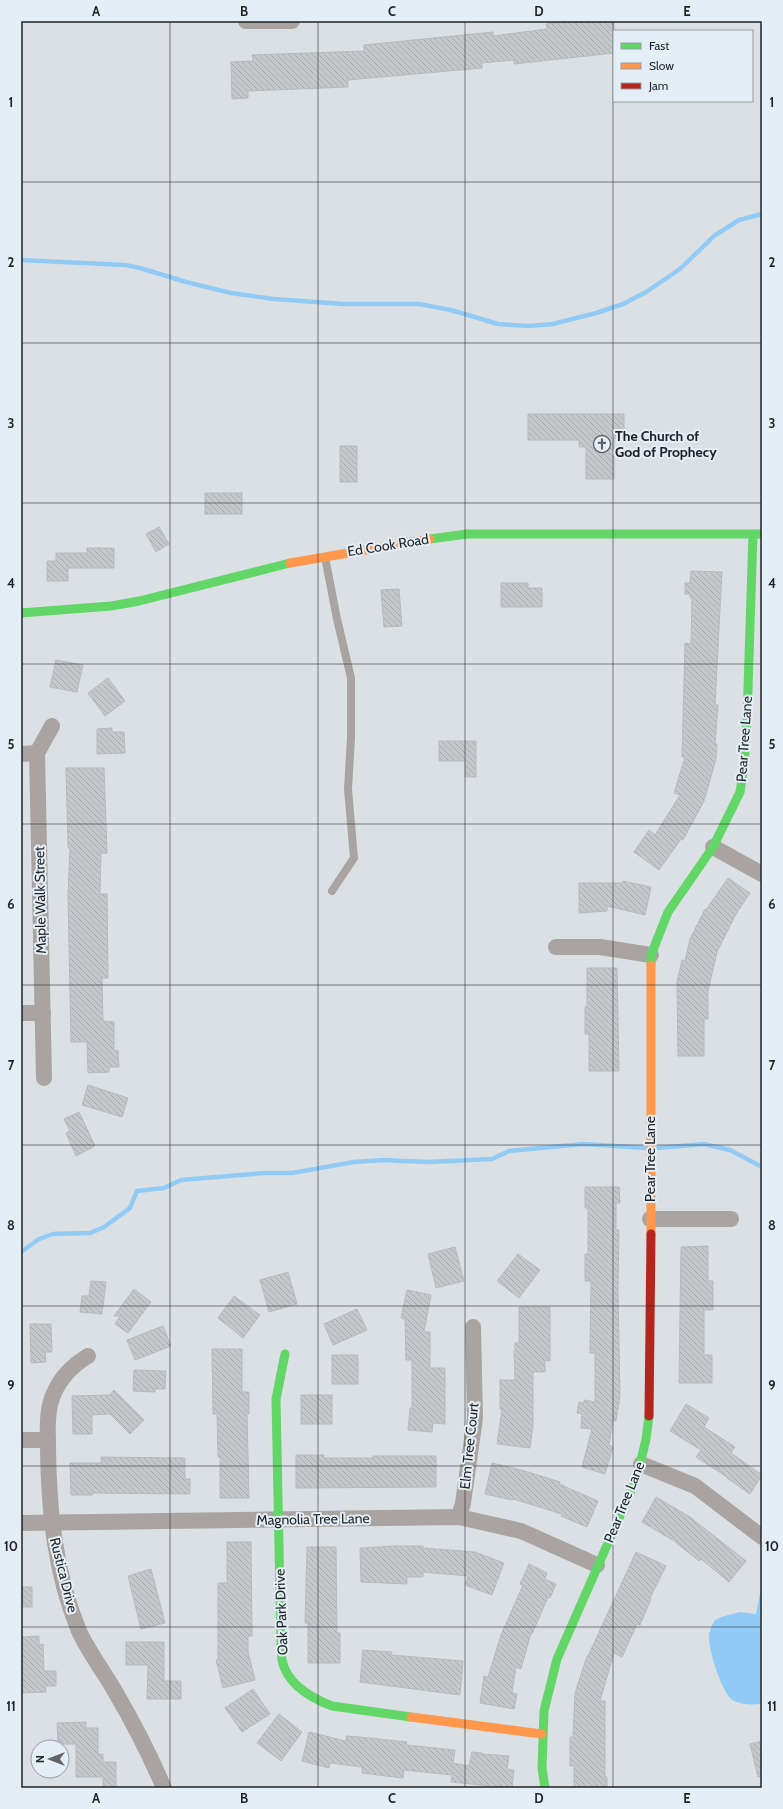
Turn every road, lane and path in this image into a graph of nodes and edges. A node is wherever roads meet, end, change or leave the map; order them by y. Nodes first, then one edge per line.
1 (246, 21) edge
2 (292, 21) edge
3 (757, 534) edge
4 (325, 556) junction
5 (21, 613) edge
6 (52, 726) dead end
7 (37, 753) junction
8 (21, 754) edge
9 (713, 847) junction
10 (762, 874) edge
11 (332, 890) dead end
12 (556, 947) dead end
13 (651, 955) junction
14 (21, 1013) edge
15 (43, 1014) junction
16 (44, 1078) dead end
17 (650, 1219) junction
18 (731, 1219) dead end
19 (473, 1327) dead end
20 (285, 1354) dead end
21 (88, 1356) dead end
22 (21, 1440) edge
23 (48, 1440) junction
24 (641, 1464) junction
25 (459, 1517) junction
26 (278, 1520) junction
27 (51, 1522) junction
28 (21, 1523) edge
29 (762, 1537) edge
30 (597, 1565) junction
31 (542, 1734) junction
32 (164, 1788) edge
33 (545, 1788) edge

1 - 2 street
3 - 4 street, Ed Cook Road
3 - 9 street, Pear Tree Lane
4 - 5 street, Ed Cook Road
4 - 11 lane
6 - 7 street
7 - 8 street
7 - 15 street, Maple Walk Street
9 - 10 street
9 - 13 street, Pear Tree Lane
12 - 13 street
13 - 17 street, Pear Tree Lane
14 - 15 street
15 - 16 street, Maple Walk Street
17 - 18 street
17 - 24 street, Pear Tree Lane
19 - 25 street, Elm Tree Court
20 - 26 street, Oak Park Drive
21 - 23 street, Rustica Drive
22 - 23 street
23 - 27 street, Rustica Drive
24 - 29 street
24 - 30 street, Pear Tree Lane
25 - 26 street, Magnolia Tree Lane
25 - 30 street, Magnolia Tree Lane
26 - 27 street, Magnolia Tree Lane
26 - 31 street, Oak Park Drive
27 - 28 street, Magnolia Tree Lane
27 - 32 street, Rustica Drive
30 - 31 street, Pear Tree Lane
31 - 33 street, Pear Tree Lane

